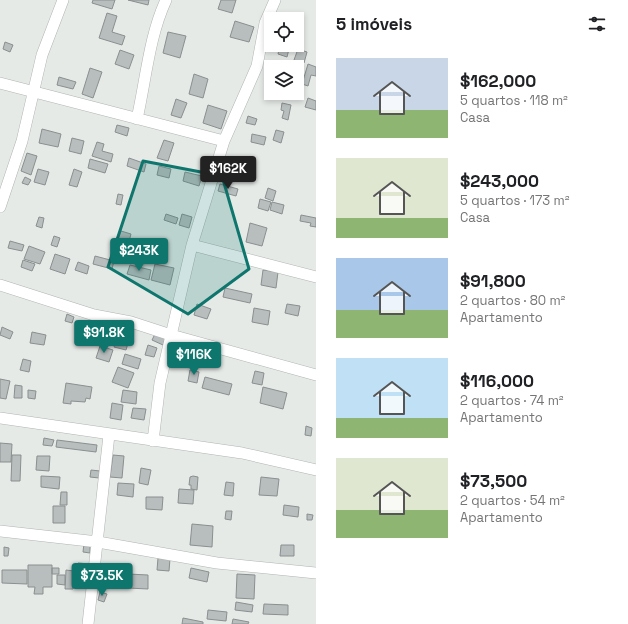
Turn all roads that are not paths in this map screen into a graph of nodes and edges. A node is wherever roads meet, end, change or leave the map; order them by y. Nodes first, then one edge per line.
1 (63, 0) edge
2 (166, 0) edge
3 (275, 0) edge
4 (0, 83) edge
5 (33, 92) junction
6 (136, 118) junction
7 (224, 141) junction
8 (1, 201) edge
9 (192, 245) junction
10 (316, 276) edge
11 (0, 285) edge
12 (171, 335) junction
13 (316, 375) edge
14 (0, 418) edge
15 (109, 435) junction
16 (153, 441) junction
17 (316, 470) edge
18 (0, 531) edge
19 (98, 542) junction
20 (316, 573) edge
21 (88, 624) edge

1 - 5 street
2 - 6 street
3 - 7 street
4 - 5 street
5 - 6 street
5 - 8 street
6 - 7 street
7 - 9 street
9 - 10 street
9 - 12 street
11 - 12 street
12 - 13 street
12 - 16 street
14 - 15 street
15 - 16 street
15 - 19 street
16 - 17 street
18 - 19 street
19 - 20 street
19 - 21 street

